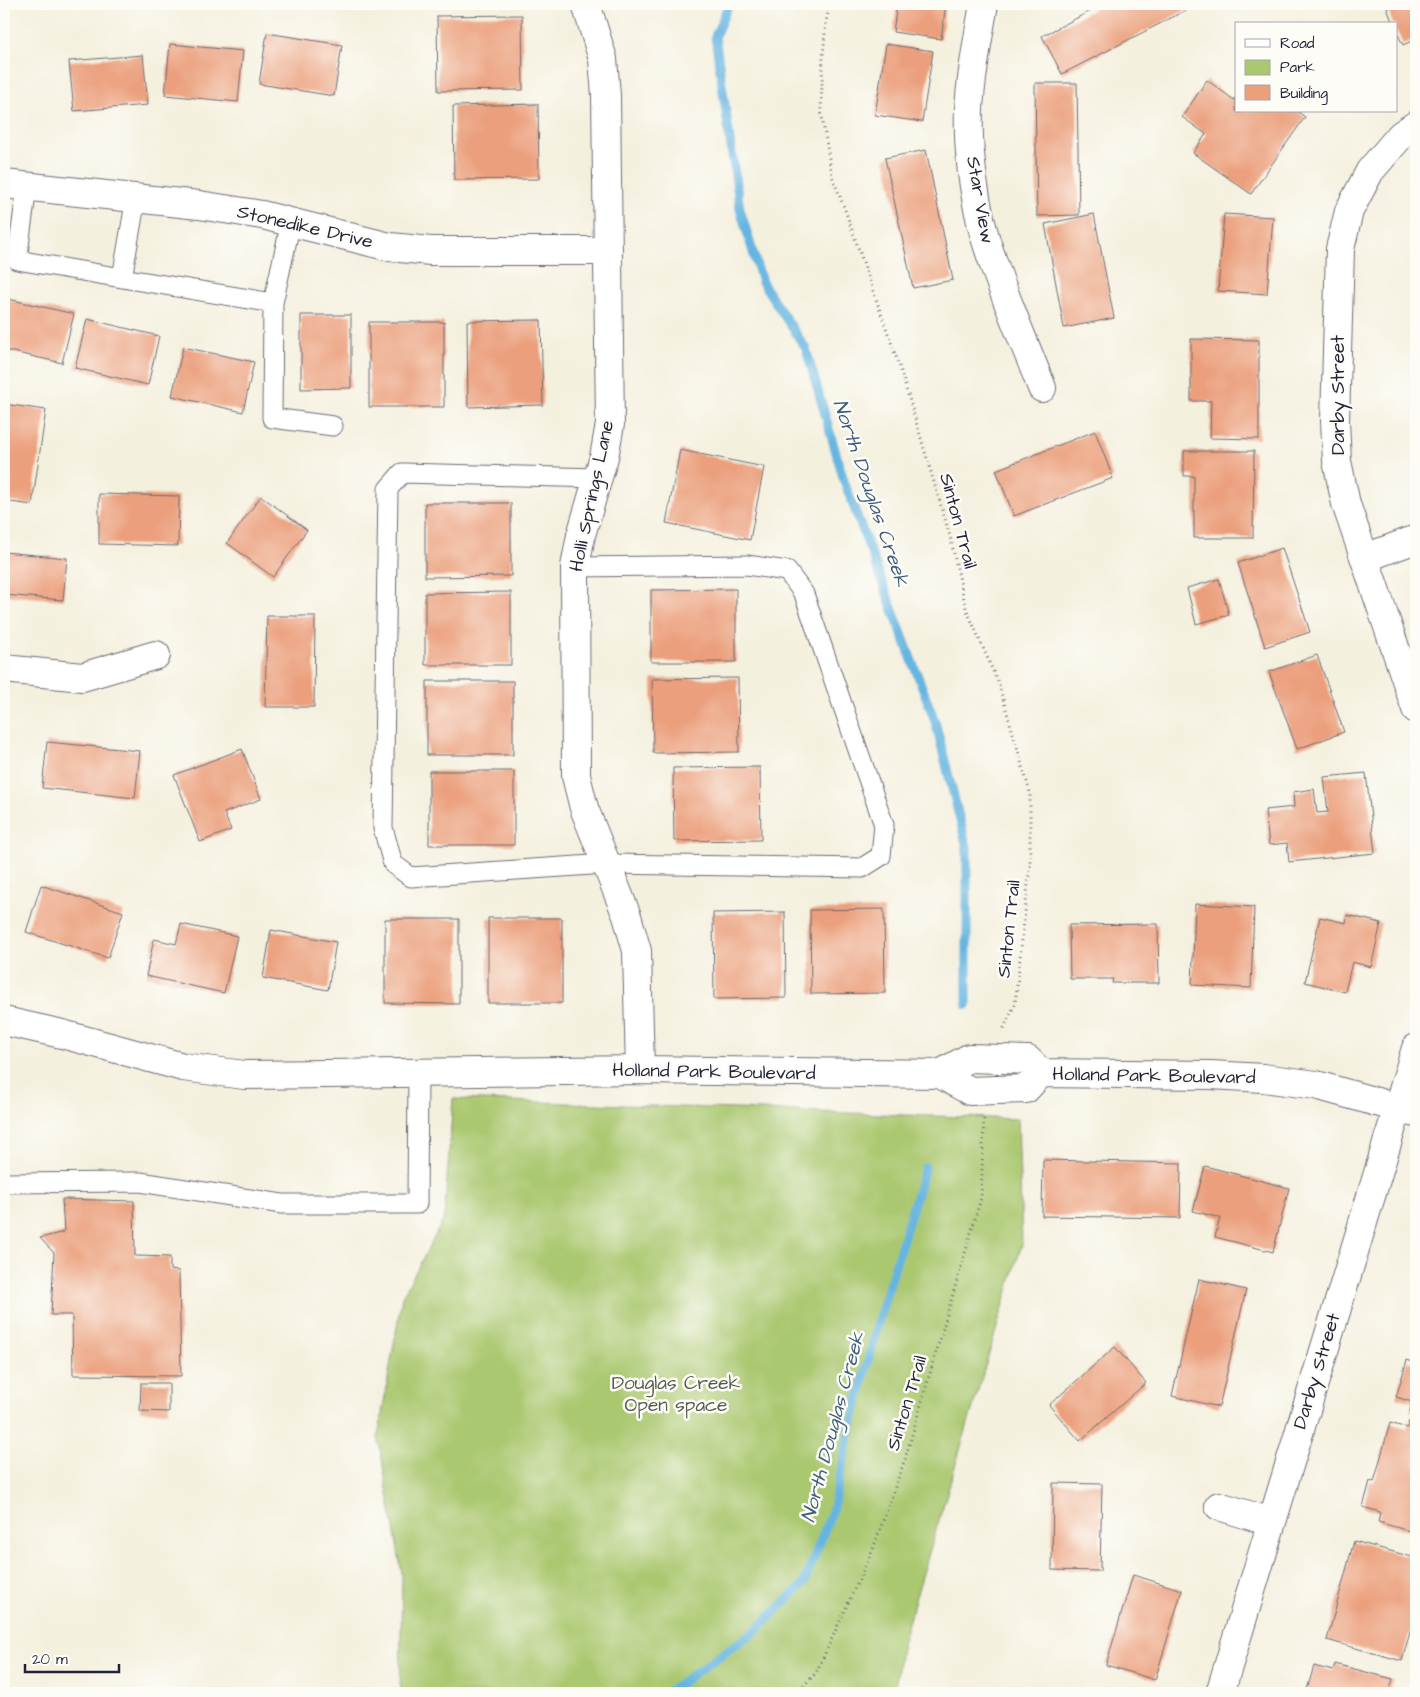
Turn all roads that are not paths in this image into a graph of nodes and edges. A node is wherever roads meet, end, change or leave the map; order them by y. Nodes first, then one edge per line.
1 (586, 4) edge
2 (984, 4) edge
3 (1416, 125) edge
4 (16, 185) edge
5 (136, 198) junction
6 (292, 222) junction
7 (608, 250) junction
8 (122, 278) junction
9 (273, 303) junction
10 (1042, 388) dead end
11 (333, 426) dead end
12 (598, 478) junction
13 (1416, 539) edge
14 (1364, 558) junction
15 (575, 567) junction
16 (156, 655) dead end
17 (4, 669) edge
18 (1416, 709) edge
19 (607, 864) junction
20 (4, 1021) edge
21 (1416, 1048) edge
22 (640, 1070) junction
23 (418, 1073) junction
24 (1407, 1110) edge
25 (4, 1183) edge
26 (1219, 1506) dead end
27 (1271, 1522) junction
28 (1220, 1693) edge

1 - 7 street, Holli Springs Lane
2 - 10 street, Star View
3 - 14 street, Darby Street
4 - 5 street, Stonedike Drive
4 - 8 lane
5 - 6 street, Stonedike Drive
5 - 8 lane
6 - 7 street, Stonedike Drive
6 - 9 lane
7 - 12 street, Holli Springs Lane
8 - 9 lane
9 - 11 lane
12 - 15 street, Holli Springs Lane
12 - 19 lane
13 - 14 street
14 - 18 street, Darby Street
15 - 19 street, Holli Springs Lane
15 - 19 lane
16 - 17 street
19 - 22 street, Holli Springs Lane
20 - 23 street, Holland Park Boulevard
21 - 24 street, Darby Street
22 - 23 street, Holland Park Boulevard
22 - 24 street, Holland Park Boulevard
23 - 25 lane
24 - 27 street, Darby Street
26 - 27 street
27 - 28 street, Darby Street

